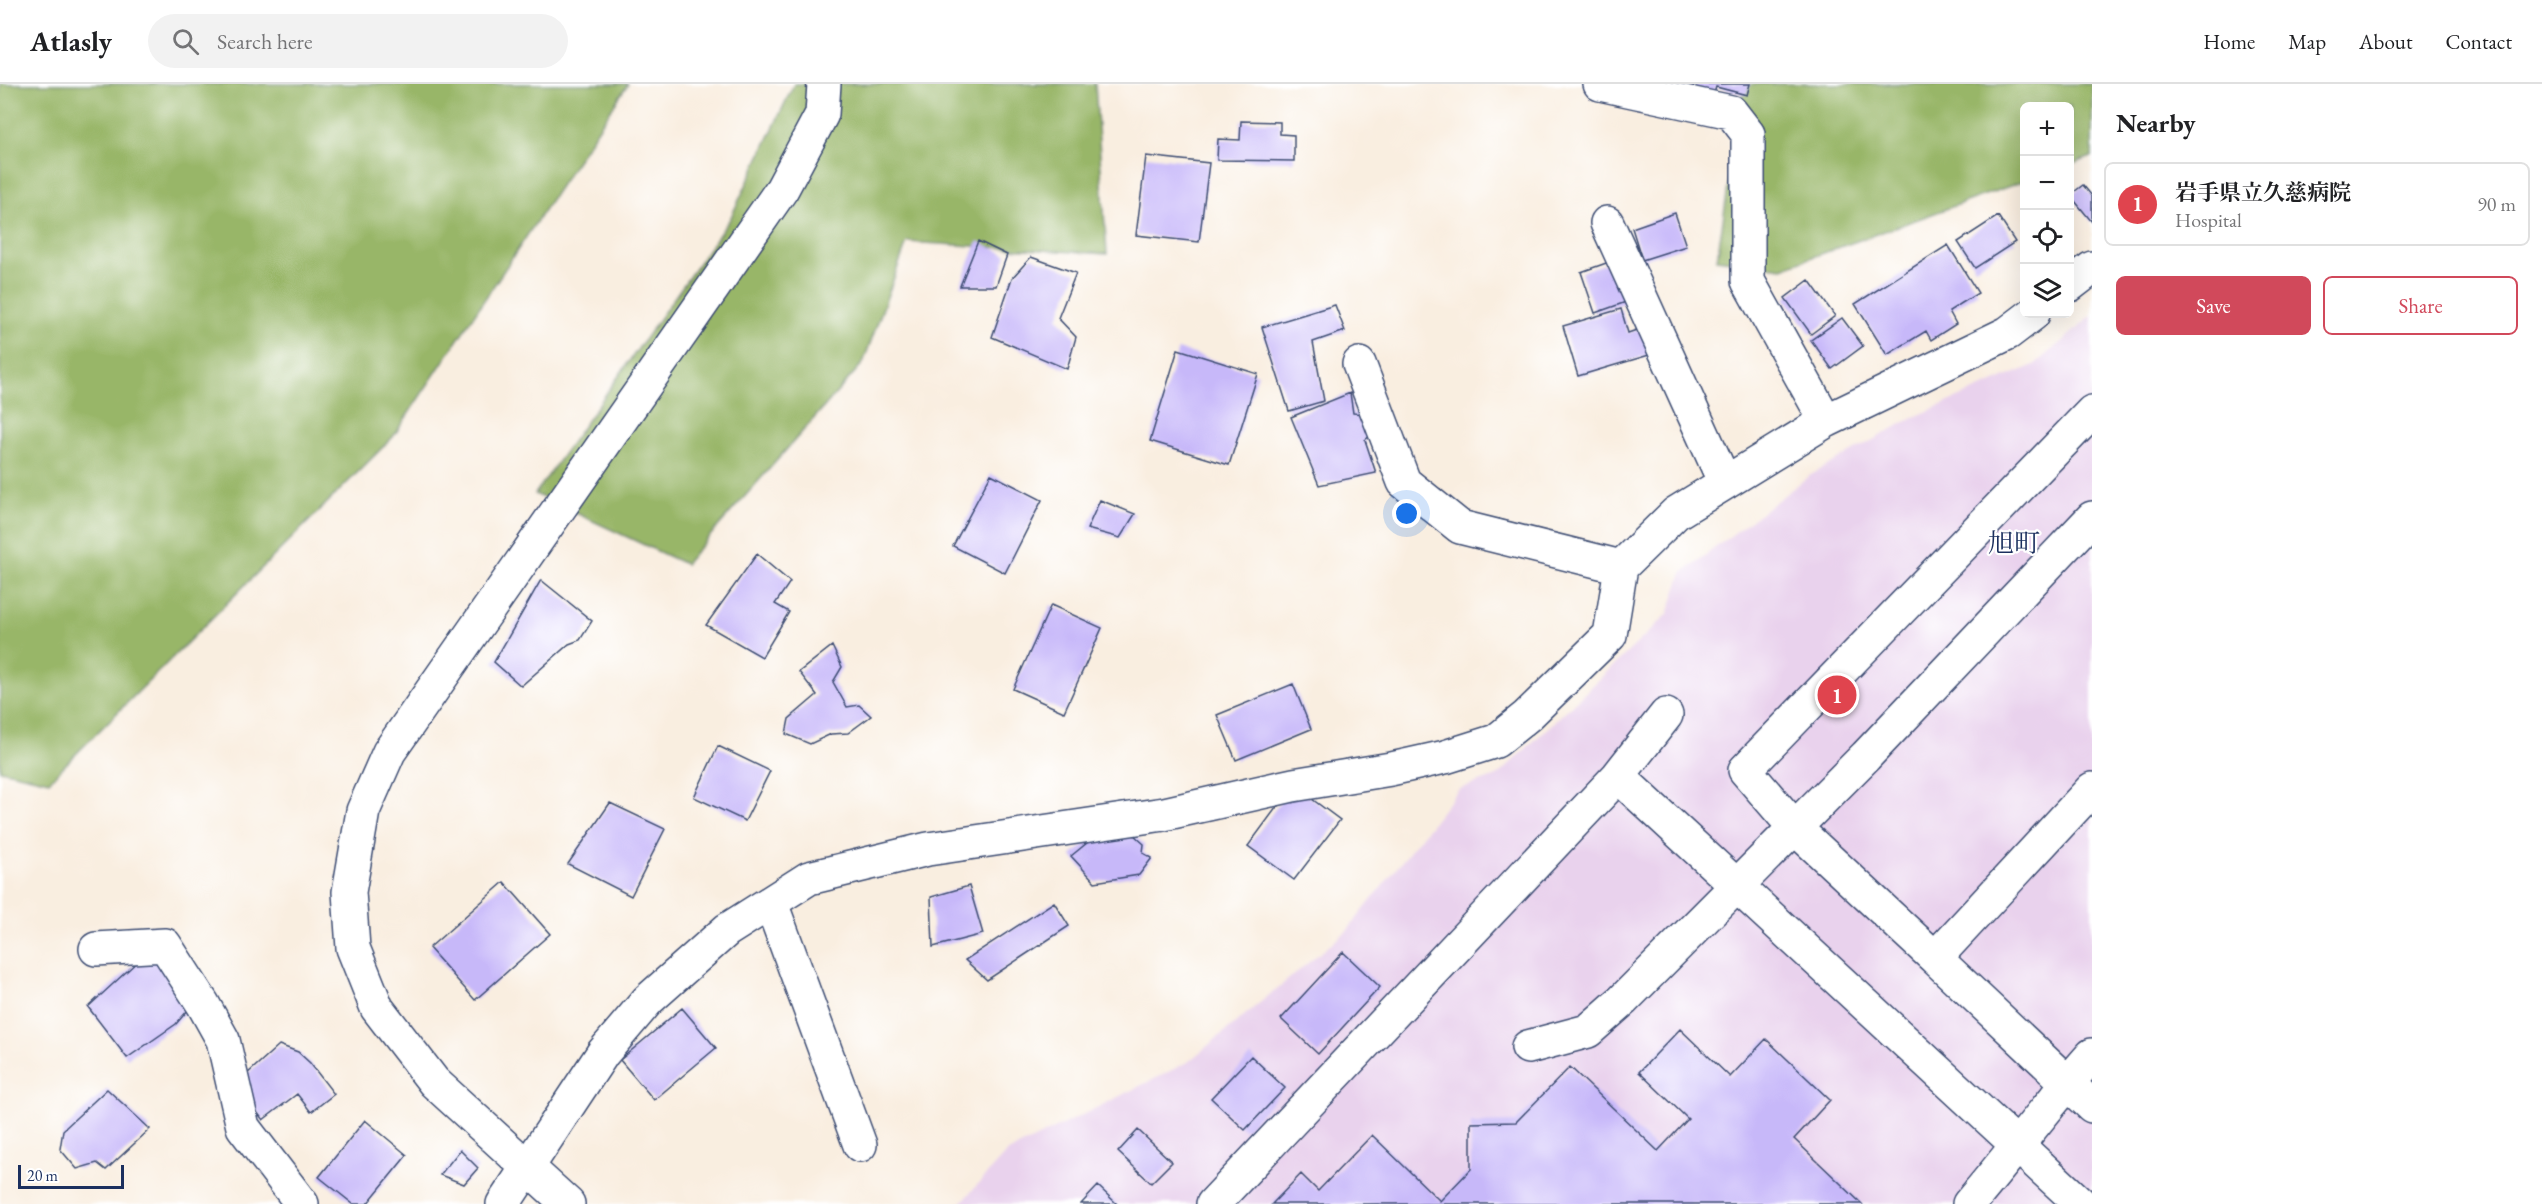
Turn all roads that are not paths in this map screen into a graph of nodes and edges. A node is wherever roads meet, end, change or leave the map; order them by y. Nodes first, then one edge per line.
1 (824, 84) edge
2 (1600, 84) edge
3 (1607, 223) dead end
4 (2092, 268) edge
5 (2074, 282) edge
6 (2028, 318) edge
7 (1359, 364) dead end
8 (2092, 412) edge
9 (1826, 421) junction
10 (1725, 483) junction
11 (2092, 518) edge
12 (1621, 567) junction
13 (1666, 715) dead end
14 (1618, 776) junction
15 (2092, 789) edge
16 (1796, 828) junction
17 (1737, 888) junction
18 (771, 903) junction
19 (96, 949) dead end
20 (1935, 958) junction
21 (1528, 1047) dead end
22 (2092, 1055) edge
23 (2066, 1083) junction
24 (2092, 1107) edge
25 (861, 1145) dead end
26 (2018, 1147) junction
27 (526, 1166) junction
28 (302, 1204) edge
29 (503, 1204) edge
30 (568, 1204) edge
31 (1214, 1204) edge
32 (1969, 1204) edge
33 (2080, 1204) edge

1 - 27 street
2 - 9 street
3 - 10 street
4 - 5 street
6 - 9 street
7 - 12 street
8 - 16 street
9 - 10 street
10 - 12 street
11 - 16 street
12 - 18 street
13 - 14 street
14 - 17 street
14 - 31 street
15 - 20 street
16 - 17 street
16 - 20 street
17 - 21 street
17 - 26 street
18 - 25 street
18 - 27 street
19 - 28 street
20 - 23 street
22 - 23 street
23 - 24 street
23 - 26 street
26 - 32 street
26 - 33 street
27 - 29 street
27 - 30 street

